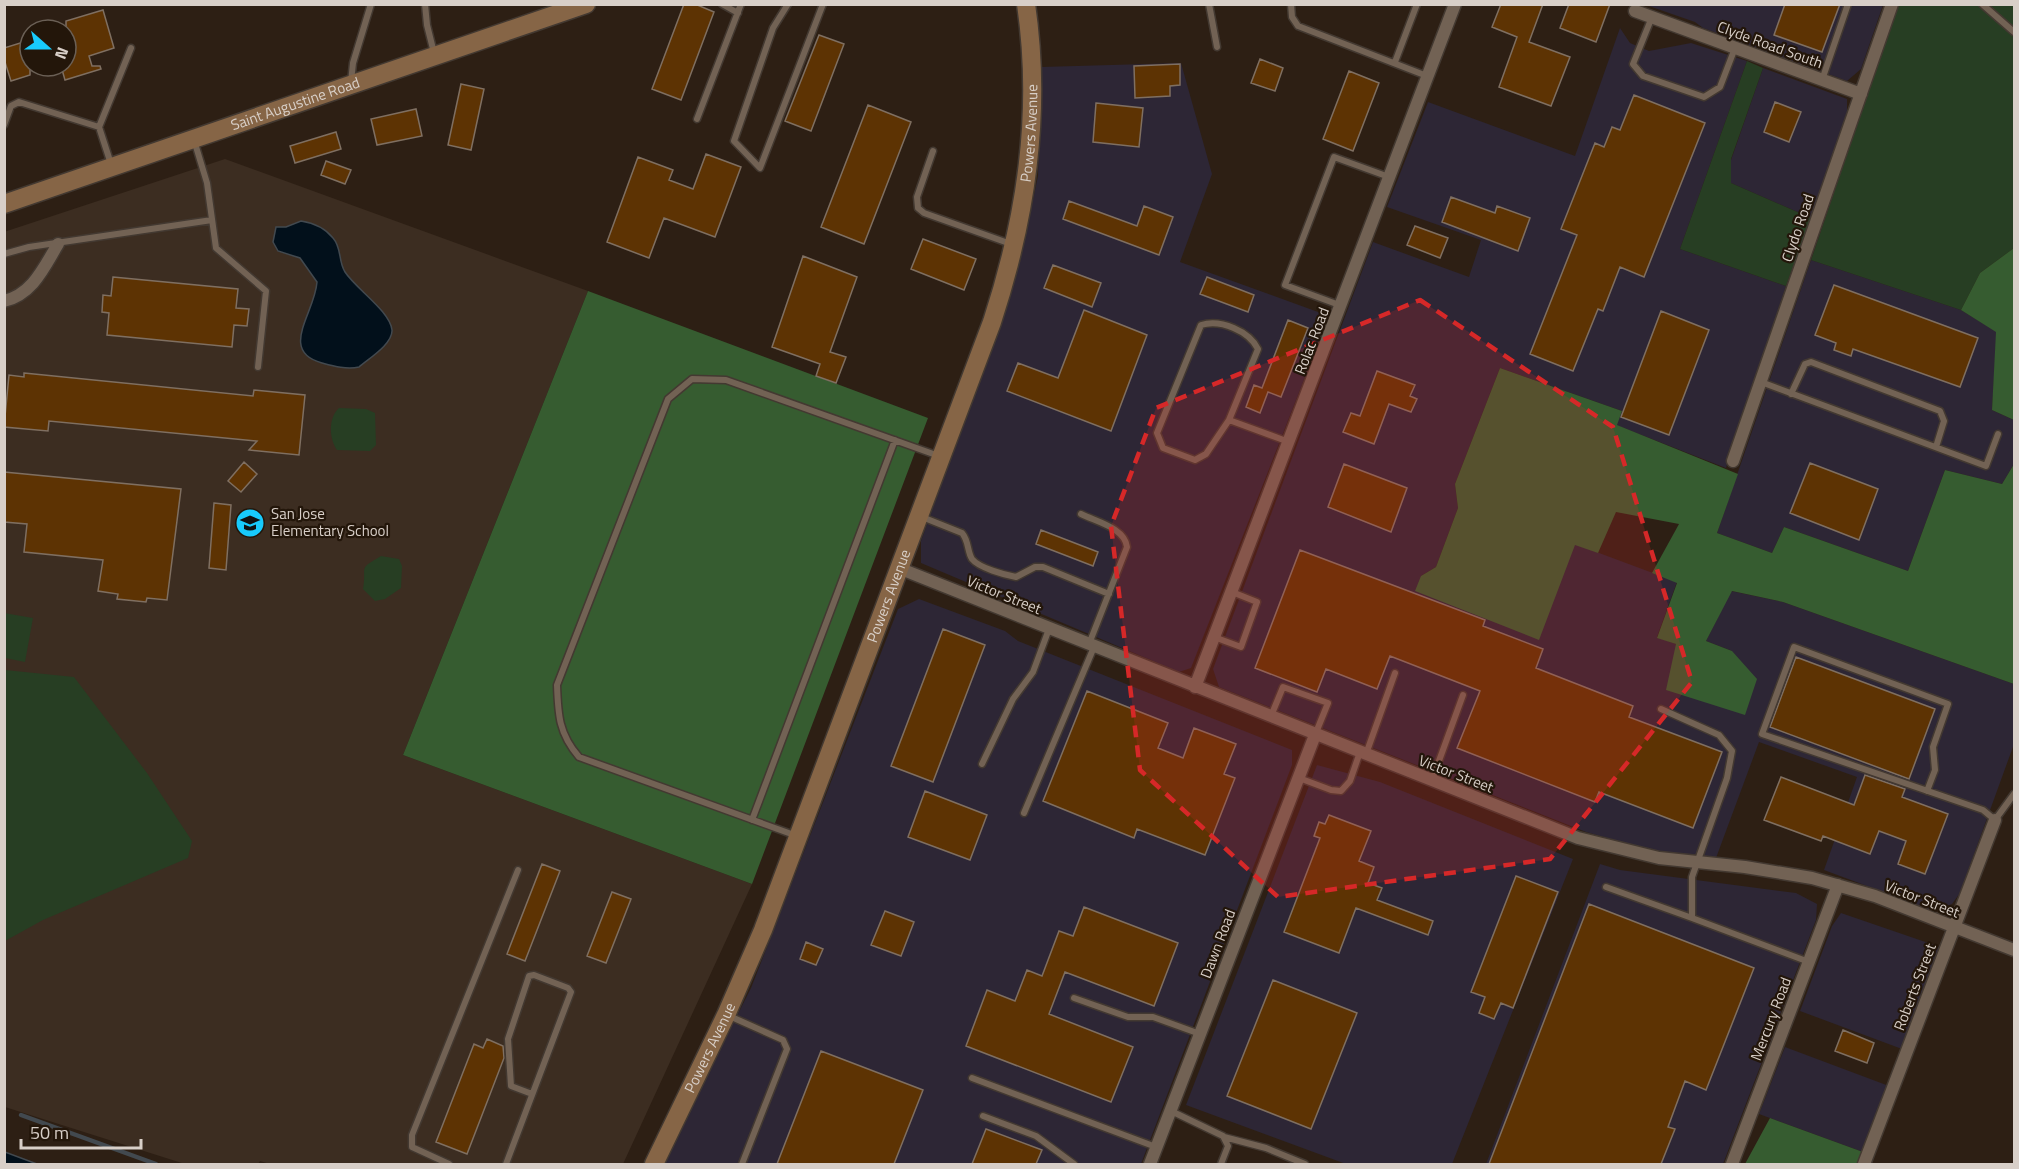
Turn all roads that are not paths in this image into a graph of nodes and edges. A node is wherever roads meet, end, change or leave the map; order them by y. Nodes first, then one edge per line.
1 (371, 4) edge
2 (425, 4) edge
3 (586, 4) edge
4 (722, 4) edge
5 (741, 4) edge
6 (788, 4) edge
7 (823, 4) edge
8 (1026, 4) edge
9 (1209, 4) edge
10 (1291, 4) edge
11 (1417, 4) edge
12 (1455, 4) edge
13 (1848, 4) edge
14 (1892, 4) edge
15 (1982, 4) edge
16 (1635, 11) dead end
17 (738, 13) junction
18 (1652, 17) junction
19 (2014, 32) edge
20 (1217, 47) dead end
21 (131, 48) dead end
22 (1736, 48) junction
23 (435, 56) junction
24 (1395, 62) junction
25 (1428, 76) junction
26 (1822, 80) junction
27 (351, 85) junction
28 (1861, 94) junction
29 (697, 118) dead end
30 (4, 125) edge
31 (99, 127) junction
32 (194, 139) junction
33 (933, 151) dead end
34 (112, 167) junction
35 (1389, 177) junction
36 (4, 204) edge
37 (213, 220) junction
38 (58, 244) junction
39 (1015, 246) junction
40 (4, 254) edge
41 (4, 301) edge
42 (1342, 306) junction
43 (258, 367) dead end
44 (1761, 382) junction
45 (1791, 393) junction
46 (1228, 420) junction
47 (1998, 434) dead end
48 (895, 440) junction
49 (1290, 442) junction
50 (1936, 447) junction
51 (942, 457) junction
52 (1733, 461) dead end
53 (1081, 514) dead end
54 (921, 516) junction
55 (901, 569) junction
56 (1232, 592) junction
57 (1109, 594) junction
58 (1049, 629) junction
59 (1214, 637) junction
60 (1091, 646) junction
61 (1395, 673) dead end
62 (1195, 687) junction
63 (1464, 695) dead end
64 (1660, 709) dead end
65 (1271, 717) junction
66 (1315, 735) junction
67 (1363, 754) junction
68 (982, 764) dead end
69 (1299, 778) junction
70 (1432, 780) junction
71 (1928, 791) junction
72 (2014, 795) edge
73 (1024, 813) dead end
74 (752, 820) junction
75 (1995, 820) junction
76 (799, 837) junction
77 (1696, 863) junction
78 (518, 870) dead end
79 (1838, 885) junction
80 (1606, 887) dead end
81 (1692, 918) junction
82 (1954, 928) junction
83 (2014, 951) edge
84 (1809, 962) junction
85 (1074, 998) dead end
86 (726, 1015) junction
87 (1200, 1034) junction
88 (972, 1078) dead end
89 (532, 1094) junction
90 (1171, 1110) junction
91 (982, 1116) dead end
92 (1223, 1136) junction
93 (1156, 1148) junction
94 (449, 1164) edge
95 (506, 1164) edge
96 (654, 1164) edge
97 (742, 1164) edge
98 (1074, 1164) edge
99 (1150, 1164) edge
100 (1221, 1164) edge
101 (1305, 1164) edge
102 (1732, 1164) edge
103 (1864, 1164) edge

1 - 27 lane
2 - 23 lane
3 - 23 street, Saint Augustine Road
4 - 17 lane
5 - 17 lane
6 - 7 lane
8 - 39 street, Powers Avenue
9 - 20 lane
10 - 24 lane
11 - 24 lane
12 - 25 street, Rolac Road
13 - 26 lane
14 - 28 street, Clydo Road
15 - 19 lane
16 - 18 street, Clyde Road South
17 - 29 lane
18 - 22 street, Clyde Road South
18 - 22 lane
21 - 31 lane
22 - 26 street, Clyde Road South
23 - 27 street, Saint Augustine Road
24 - 25 lane
25 - 35 street, Rolac Road
26 - 28 street, Clyde Road South
27 - 32 street, Saint Augustine Road
28 - 44 street, Clydo Road
30 - 31 lane
31 - 34 lane
32 - 34 street, Saint Augustine Road
32 - 37 lane
33 - 39 lane
34 - 36 street, Saint Augustine Road
35 - 42 street, Rolac Road
35 - 42 lane
37 - 38 lane
37 - 43 lane
38 - 40 lane
38 - 41 street
39 - 51 street, Powers Avenue
42 - 49 street, Rolac Road
44 - 45 lane
44 - 52 street, Clydo Road
45 - 50 lane
45 - 50 lane
46 - 46 lane
46 - 49 lane
47 - 50 lane
48 - 51 lane
48 - 74 lane
48 - 74 lane
49 - 56 street, Rolac Road
51 - 54 street, Powers Avenue
53 - 57 lane
54 - 55 street, Powers Avenue
54 - 57 lane
55 - 58 street, Victor Street
55 - 76 street, Powers Avenue
56 - 59 street, Rolac Road
56 - 59 lane
57 - 60 lane
58 - 60 street, Victor Street
58 - 68 lane
59 - 62 street, Rolac Road
60 - 62 street, Victor Street
60 - 73 lane
61 - 67 lane
62 - 65 street, Victor Street
63 - 70 lane
64 - 77 lane
65 - 66 street, Victor Street
65 - 66 lane
66 - 67 street, Victor Street
66 - 69 street, Dawn Road
67 - 69 lane
67 - 70 street, Victor Street
69 - 87 street, Dawn Road
70 - 77 street, Victor Street
71 - 71 lane
71 - 75 lane
72 - 75 lane
74 - 76 lane
75 - 82 street, Roberts Street
76 - 86 street, Powers Avenue
77 - 79 street, Victor Street
77 - 81 lane
78 - 94 lane
79 - 82 street, Victor Street
79 - 84 street, Mercury Road
80 - 81 lane
81 - 84 lane
82 - 83 street, Victor Street
82 - 103 street, Roberts Street
84 - 102 street, Mercury Road
85 - 87 lane
86 - 96 street, Powers Avenue
86 - 97 lane
87 - 90 street, Dawn Road
88 - 93 lane
89 - 89 lane
89 - 95 lane
90 - 92 lane
90 - 93 street, Dawn Road
91 - 98 lane
92 - 100 lane
92 - 101 lane
93 - 99 street, Dawn Road

